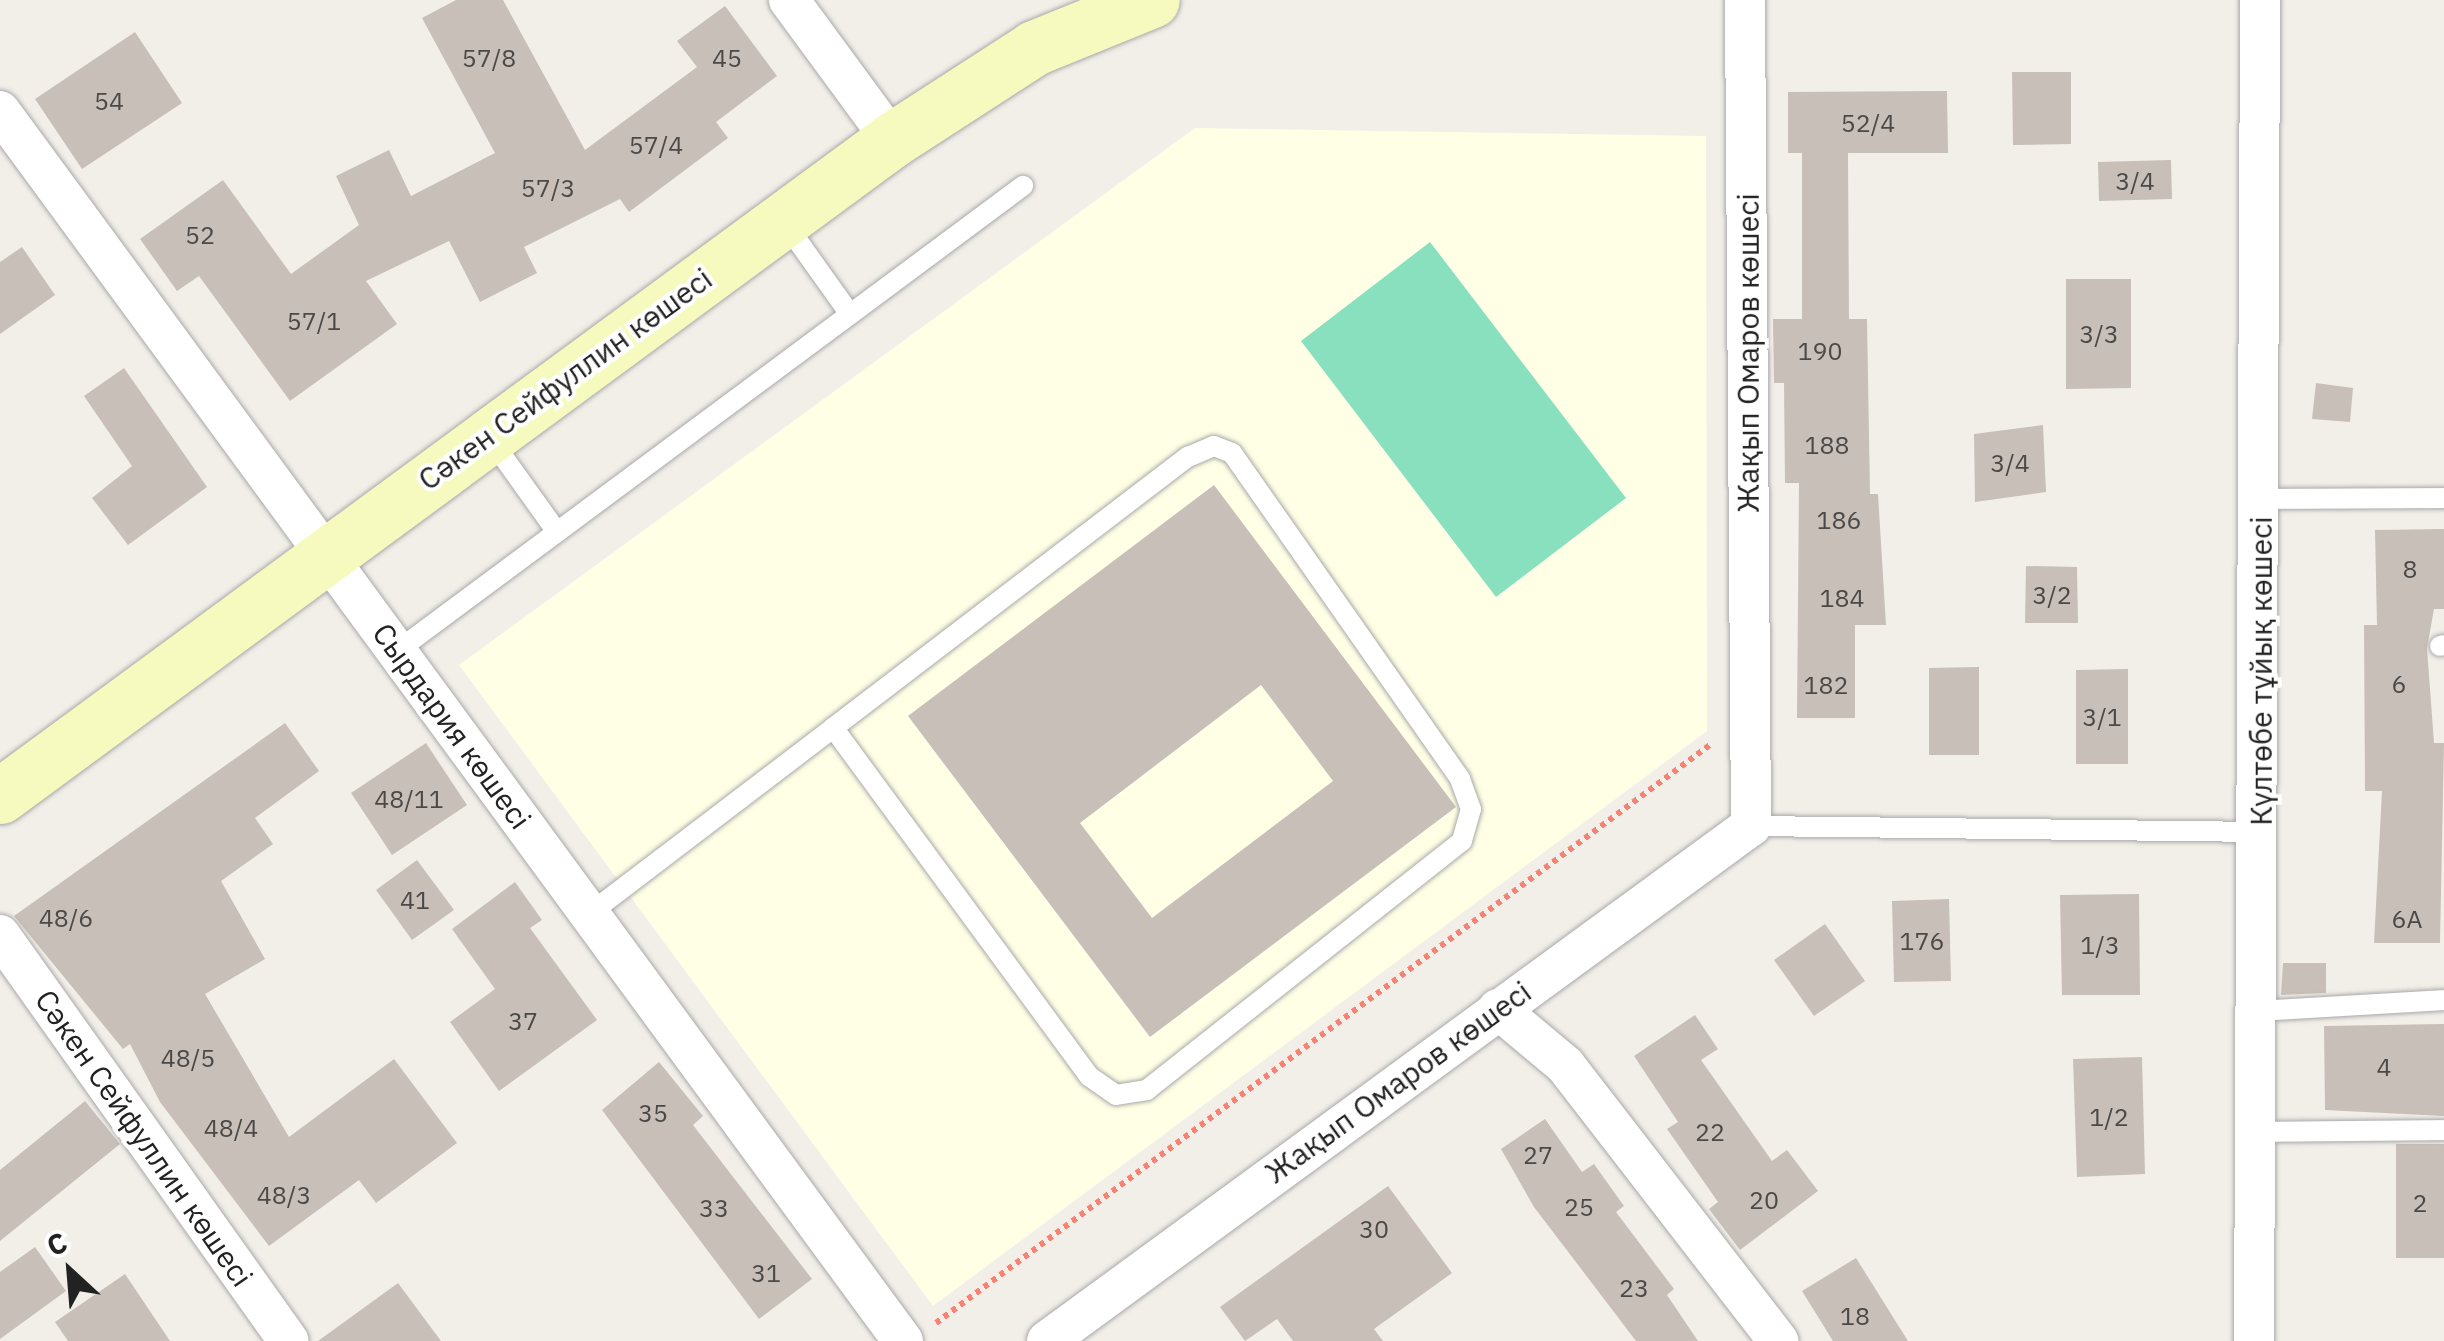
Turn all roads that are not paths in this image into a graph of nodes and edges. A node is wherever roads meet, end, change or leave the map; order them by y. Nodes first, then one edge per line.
1 (789, 0) edge
2 (1050, 0) edge
3 (1152, 0) edge
4 (1745, 0) edge
5 (2260, 0) edge
6 (0, 111) edge
7 (882, 126) junction
8 (1023, 186) dead end
9 (784, 222) junction
10 (850, 314) junction
11 (488, 436) junction
12 (2444, 498) edge
13 (2261, 499) junction
14 (557, 532) junction
15 (317, 540) junction
16 (398, 651) junction
17 (834, 728) junction
18 (0, 755) edge
19 (0, 796) edge
20 (1751, 826) junction
21 (2262, 832) junction
22 (589, 914) junction
23 (0, 935) edge
24 (2444, 1000) edge
25 (1498, 1009) junction
26 (2259, 1012) junction
27 (2444, 1130) edge
28 (2258, 1132) junction
29 (914, 1335) edge
30 (289, 1341) edge
31 (1046, 1341) edge
32 (1778, 1341) edge
33 (2254, 1341) edge

1 - 7 street
2 - 7 street, Сәкен Сейфуллин көшесі
3 - 7 street, Сәкен Сейфуллин көшесі
4 - 20 street, Жақып Омаров көшесі
5 - 13 street, Күлтөбе тұйық көшесі
6 - 15 street, Сырдария көшесі
7 - 9 street, Сәкен Сейфуллин көшесі
7 - 15 street, Сәкен Сейфуллин көшесі
8 - 10 lane
9 - 10 lane
9 - 11 street, Сәкен Сейфуллин көшесі
10 - 14 lane
11 - 14 lane
11 - 15 street, Сәкен Сейфуллин көшесі
12 - 13 lane
13 - 21 street, Күлтөбе тұйық көшесі
14 - 16 lane
15 - 16 street, Сырдария көшесі
15 - 18 street, Сәкен Сейфуллин көшесі
15 - 19 street, Сәкен Сейфуллин көшесі
16 - 22 street, Сырдария көшесі
17 - 17 lane
17 - 22 lane
20 - 21 lane
20 - 25 street, Жақып Омаров көшесі
21 - 26 street, Күлтөбе тұйық көшесі
22 - 29 street, Сырдария көшесі
23 - 30 street, Сәкен Сейфуллин көшесі
24 - 26 lane
25 - 31 street, Жақып Омаров көшесі
25 - 32 street
26 - 28 street, Күлтөбе тұйық көшесі
27 - 28 lane
28 - 33 street, Күлтөбе тұйық көшесі

